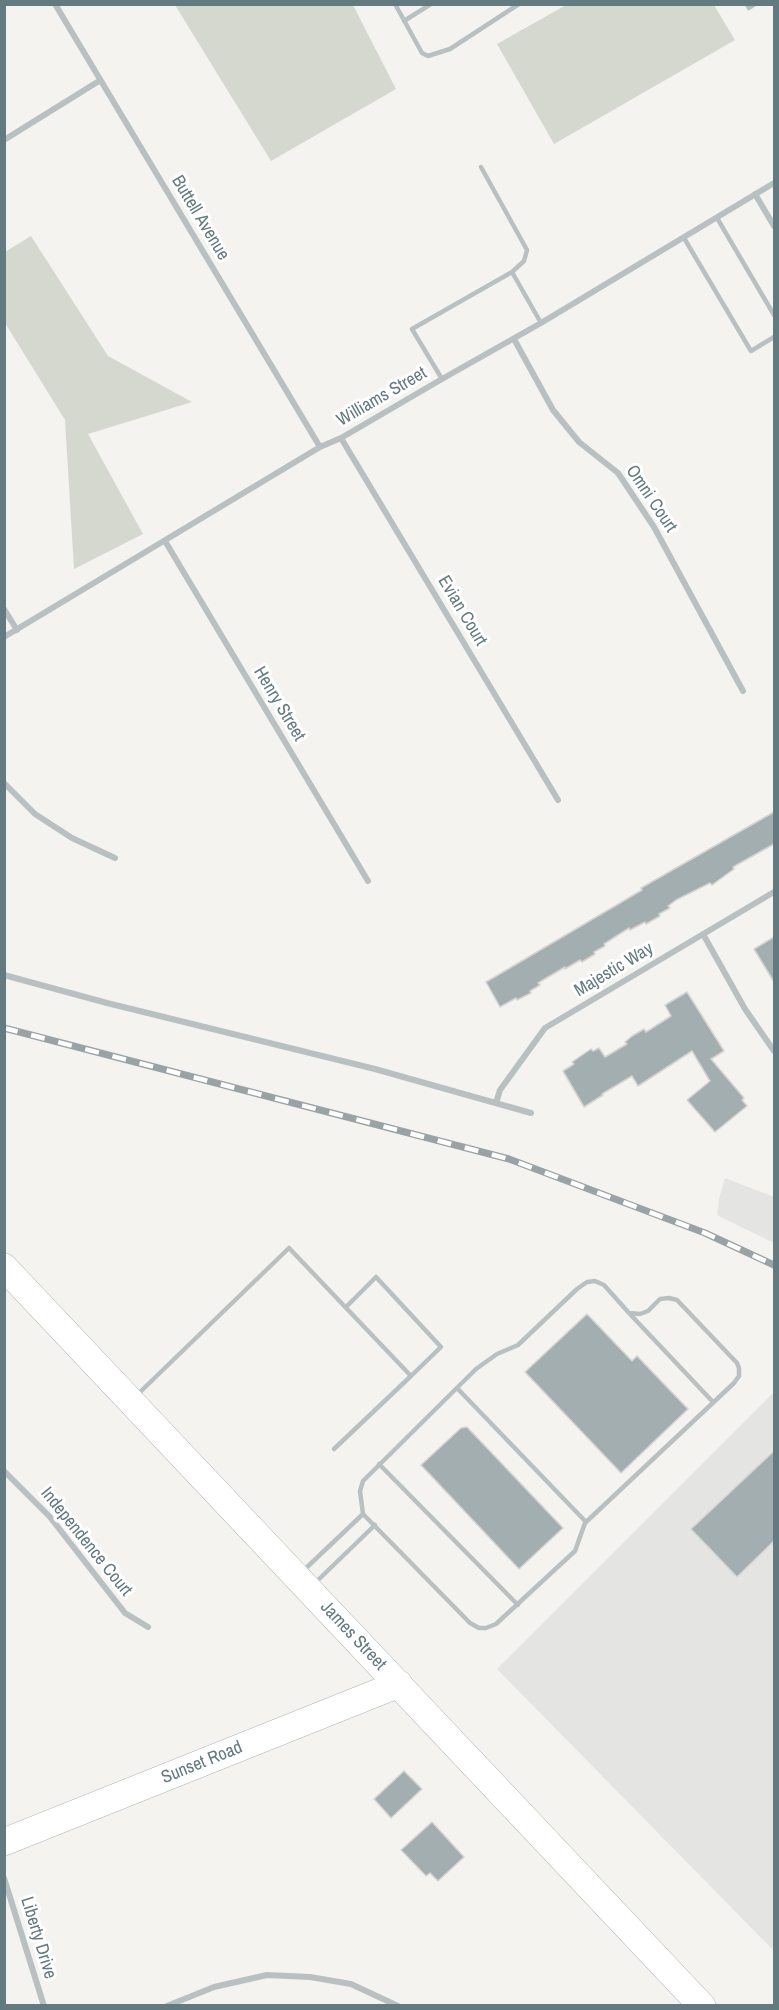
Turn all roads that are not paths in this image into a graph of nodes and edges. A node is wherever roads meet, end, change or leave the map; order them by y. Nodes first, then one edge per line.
1 (55, 4) edge
2 (395, 4) edge
3 (431, 4) edge
4 (519, 4) edge
5 (747, 4) edge
6 (755, 4) edge
7 (404, 21) junction
8 (99, 81) junction
9 (4, 140) edge
10 (480, 167) dead end
11 (774, 183) edge
12 (755, 194) junction
13 (717, 218) junction
14 (774, 226) edge
15 (684, 238) junction
16 (512, 272) junction
17 (774, 315) edge
18 (541, 323) junction
19 (774, 337) edge
20 (514, 339) junction
21 (442, 379) junction
22 (340, 438) junction
23 (320, 447) junction
24 (165, 541) junction
25 (4, 609) edge
26 (17, 630) junction
27 (4, 637) edge
28 (744, 692) dead end
29 (4, 783) edge
30 (558, 800) dead end
31 (115, 858) dead end
32 (368, 881) dead end
33 (774, 892) edge
34 (703, 934) junction
35 (4, 975) edge
36 (774, 1051) edge
37 (496, 1103) junction
38 (531, 1113) dead end
39 (4, 1267) edge
40 (346, 1307) junction
41 (629, 1313) junction
42 (411, 1376) junction
43 (457, 1388) junction
44 (131, 1401) junction
45 (713, 1402) junction
46 (334, 1449) dead end
47 (380, 1464) junction
48 (4, 1471) edge
49 (363, 1514) junction
50 (586, 1522) junction
51 (375, 1525) junction
52 (303, 1583) junction
53 (518, 1605) junction
54 (148, 1627) dead end
55 (399, 1684) junction
56 (4, 1842) edge
57 (4, 1878) edge
58 (44, 2006) edge
59 (167, 2006) edge
60 (398, 2006) edge
61 (702, 2006) edge

1 - 8 street, Buttell Avenue
2 - 7 lane
3 - 7 lane
4 - 7 lane
5 - 6 lane
8 - 9 street
8 - 23 street, Buttell Avenue
10 - 16 lane
11 - 12 street, Williams Street
12 - 13 street, Williams Street
12 - 14 street
13 - 15 street, Williams Street
13 - 17 lane
15 - 18 street, Williams Street
15 - 19 lane
16 - 18 lane
16 - 21 lane
18 - 20 street, Williams Street
20 - 21 street, Williams Street
20 - 28 street, Omni Court
21 - 22 street, Williams Street
22 - 23 street, Williams Street
22 - 30 street, Evian Court
23 - 24 street, Williams Street
24 - 26 street, Williams Street
24 - 32 street, Henry Street
25 - 26 street
26 - 27 street, Williams Street
29 - 31 street
33 - 34 street, Majestic Way
34 - 36 street
34 - 37 street, Majestic Way
35 - 37 street
37 - 38 street
39 - 44 street, James Street
40 - 42 lane
40 - 42 lane
40 - 44 lane
41 - 43 lane
41 - 45 lane
41 - 45 lane
42 - 46 lane
43 - 47 lane
43 - 50 lane
44 - 52 street, James Street
45 - 50 lane
47 - 49 lane
47 - 53 lane
48 - 54 street, Independence Court
49 - 51 lane
49 - 52 lane
50 - 53 lane
51 - 52 lane
51 - 53 lane
52 - 55 street, James Street
55 - 56 street, Sunset Road
55 - 61 street, James Street
57 - 58 street, Liberty Drive
59 - 60 street

